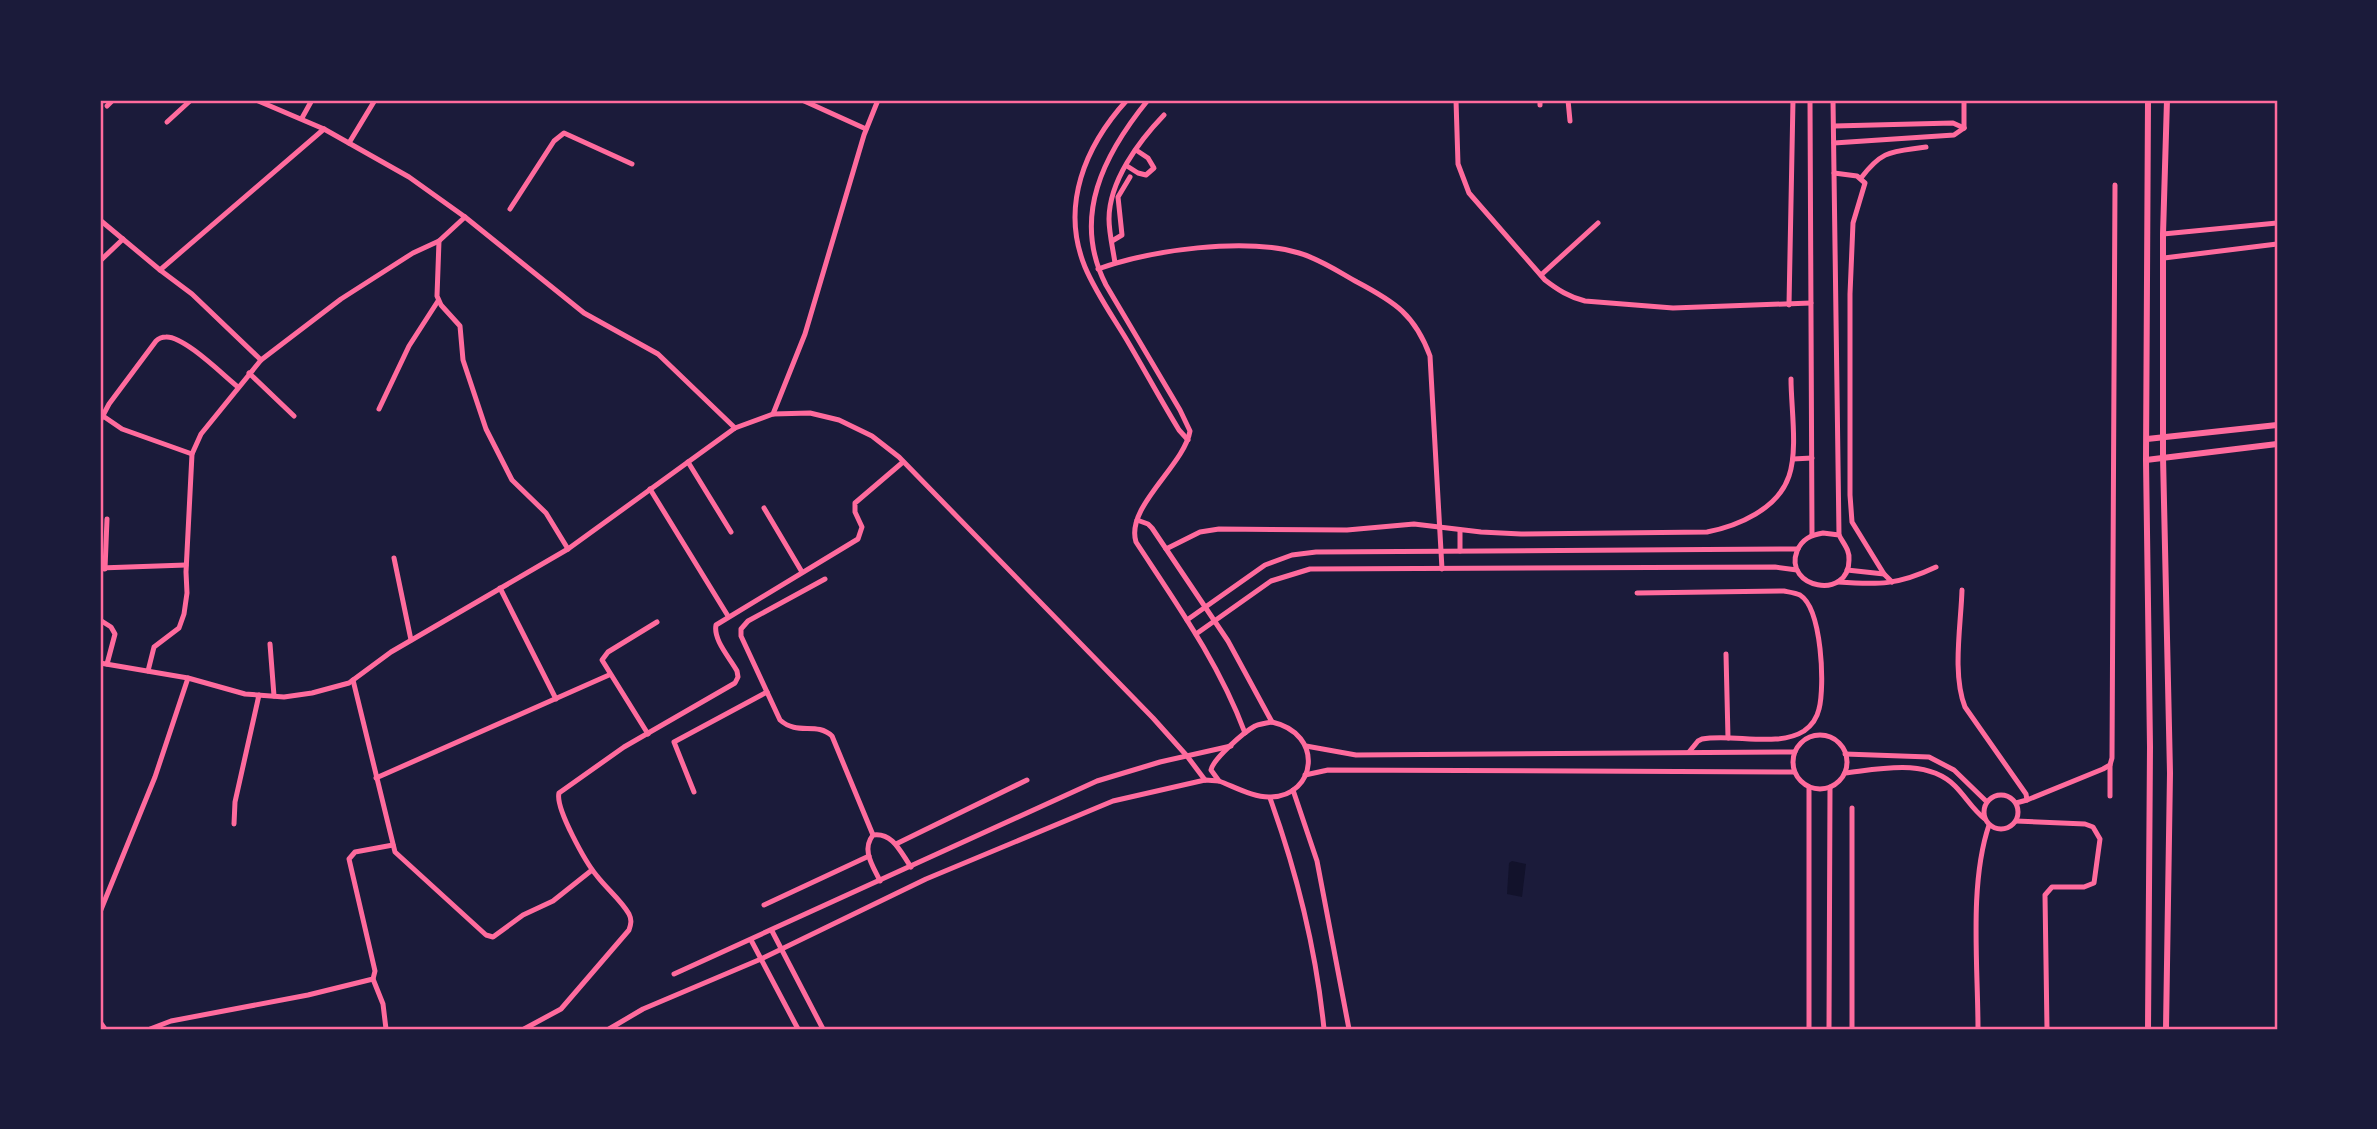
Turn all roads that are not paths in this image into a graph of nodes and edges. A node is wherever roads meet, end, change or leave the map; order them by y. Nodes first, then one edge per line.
1 (113, 100) edge
2 (191, 100) edge
3 (256, 100) edge
4 (312, 100) edge
5 (375, 100) edge
6 (802, 100) edge
7 (878, 100) edge
8 (1127, 100) edge
9 (1148, 100) edge
10 (1456, 100) edge
11 (1568, 100) edge
12 (1793, 100) edge
13 (1810, 100) edge
14 (1833, 100) edge
15 (1964, 100) edge
16 (2148, 100) edge
17 (2167, 100) edge
18 (107, 106) dead end
19 (1164, 115) dead end
20 (302, 118) junction
21 (1570, 121) dead end
22 (167, 122) dead end
23 (1834, 126) junction
24 (1964, 128) junction
25 (324, 129) junction
26 (866, 130) junction
27 (348, 143) junction
28 (1834, 143) junction
29 (1926, 147) dead end
30 (1136, 150) junction
31 (632, 164) dead end
32 (1127, 166) junction
33 (1834, 173) junction
34 (1130, 177) dead end
35 (1861, 178) junction
36 (2115, 185) dead end
37 (510, 209) dead end
38 (465, 217) junction
39 (100, 220) edge
40 (1598, 223) dead end
41 (2277, 223) edge
42 (2163, 234) junction
43 (123, 239) junction
44 (439, 241) junction
45 (1112, 241) junction
46 (2277, 244) edge
47 (2164, 258) junction
48 (100, 261) edge
49 (1115, 263) junction
50 (1098, 269) junction
51 (160, 270) junction
52 (1541, 275) junction
53 (438, 301) junction
54 (1811, 303) junction
55 (1788, 305) junction
56 (261, 360) junction
57 (249, 373) junction
58 (1791, 379) dead end
59 (238, 387) junction
60 (379, 410) dead end
61 (773, 414) junction
62 (294, 416) dead end
63 (101, 419) edge
64 (2277, 425) edge
65 (735, 428) junction
66 (2164, 438) junction
67 (2147, 439) junction
68 (1188, 440) junction
69 (2277, 444) edge
70 (192, 453) junction
71 (2163, 457) junction
72 (1812, 458) junction
73 (1793, 459) junction
74 (2146, 460) junction
75 (688, 462) junction
76 (903, 462) junction
77 (650, 489) junction
78 (764, 508) dead end
79 (107, 519) dead end
80 (1137, 520) junction
81 (1440, 527) junction
82 (1460, 530) junction
83 (731, 532) dead end
84 (1812, 535) junction
85 (1839, 535) junction
86 (568, 549) junction
87 (1166, 549) junction
88 (1798, 549) junction
89 (1460, 551) junction
90 (1442, 552) junction
91 (394, 558) dead end
92 (186, 565) junction
93 (1936, 567) dead end
94 (103, 569) edge
95 (1442, 569) junction
96 (1797, 570) junction
97 (1847, 570) junction
98 (802, 572) junction
99 (1884, 574) junction
100 (825, 579) dead end
101 (1838, 582) junction
102 (1892, 582) junction
103 (500, 588) junction
104 (1962, 590) dead end
105 (1637, 593) dead end
106 (1205, 607) junction
107 (728, 616) junction
108 (100, 620) edge
109 (1187, 620) junction
110 (1215, 621) junction
111 (657, 622) dead end
112 (1196, 634) junction
113 (411, 640) junction
114 (270, 644) dead end
115 (1726, 654) dead end
116 (100, 663) edge
117 (107, 664) junction
118 (148, 671) junction
119 (609, 674) junction
120 (188, 678) junction
121 (353, 680) junction
122 (767, 692) junction
123 (259, 695) junction
124 (274, 696) junction
125 (556, 699) junction
126 (1272, 722) junction
127 (1245, 733) junction
128 (648, 734) junction
129 (1728, 738) junction
130 (1231, 746) junction
131 (1306, 746) junction
132 (1689, 752) junction
133 (1795, 752) junction
134 (1845, 754) junction
135 (1187, 756) junction
136 (2110, 765) junction
137 (1794, 772) junction
138 (1844, 773) junction
139 (1305, 775) junction
140 (376, 778) junction
141 (1027, 780) dead end
142 (1205, 780) junction
143 (1219, 781) junction
144 (1809, 787) junction
145 (1830, 787) junction
146 (1293, 790) junction
147 (694, 792) dead end
148 (2110, 796) dead end
149 (1270, 797) junction
150 (2027, 800) junction
151 (1987, 802) junction
152 (2016, 803) junction
153 (1852, 808) dead end
154 (2016, 821) junction
155 (1987, 822) junction
156 (234, 824) dead end
157 (873, 835) junction
158 (895, 844) junction
159 (393, 845) junction
160 (869, 856) junction
161 (911, 867) junction
162 (592, 870) junction
163 (880, 881) junction
164 (764, 905) dead end
165 (100, 912) edge
166 (772, 931) junction
167 (751, 940) junction
168 (781, 949) junction
169 (761, 959) junction
170 (674, 974) dead end
171 (373, 979) junction
172 (100, 1022) edge
173 (105, 1029) edge
174 (150, 1029) edge
175 (386, 1029) edge
176 (524, 1029) edge
177 (609, 1029) edge
178 (798, 1029) edge
179 (823, 1029) edge
180 (1324, 1029) edge
181 (1349, 1029) edge
182 (1809, 1029) edge
183 (1829, 1029) edge
184 (1852, 1029) edge
185 (1978, 1029) edge
186 (2047, 1029) edge
187 (2148, 1029) edge
188 (2166, 1029) edge

1 - 18 street
2 - 22 street
3 - 20 street
4 - 20 street
5 - 27 street
6 - 26 street
7 - 26 street
8 - 68 street
9 - 50 street
10 - 52 street
11 - 21 street
12 - 55 street
13 - 54 street
14 - 23 street
15 - 24 street
16 - 67 street
17 - 42 street
19 - 30 street
20 - 25 street
23 - 24 street
23 - 28 street
24 - 28 street
25 - 27 street
25 - 51 street
26 - 61 street
27 - 38 street
28 - 33 street
29 - 35 street
30 - 32 street
30 - 32 street
31 - 37 street
32 - 45 street
33 - 35 street
33 - 85 street
34 - 45 street
35 - 99 street
36 - 136 street
38 - 44 street
38 - 65 street
39 - 43 street
40 - 52 street
41 - 42 street
42 - 47 street
43 - 48 street
43 - 51 street
44 - 53 street
44 - 56 street
45 - 49 street
46 - 47 street
47 - 66 street
49 - 50 street
49 - 81 street
50 - 68 street
51 - 56 street
52 - 55 street
53 - 60 street
53 - 86 street
54 - 55 street
54 - 72 street
56 - 57 street
57 - 59 street
57 - 62 street
58 - 73 street
59 - 63 street
59 - 70 street
61 - 65 street
61 - 76 street
63 - 70 street
64 - 66 street
65 - 75 street
66 - 67 street
66 - 71 street
67 - 74 street
68 - 80 street
69 - 71 street
70 - 92 street
71 - 74 street
71 - 188 street
72 - 73 street
72 - 84 street
73 - 82 street
74 - 187 street
75 - 77 street
75 - 83 street
76 - 98 street
76 - 135 street
77 - 86 street
77 - 107 street
78 - 98 street
79 - 94 street
80 - 87 street
80 - 109 street
81 - 82 street
81 - 87 street
81 - 90 street
82 - 89 street
84 - 85 street
84 - 88 street
85 - 97 street
86 - 103 street
87 - 106 street
88 - 89 street
88 - 96 street
89 - 90 street
90 - 95 street
90 - 106 street
91 - 113 street
92 - 94 street
92 - 118 street
93 - 102 street
95 - 96 street
95 - 110 street
96 - 101 street
97 - 99 street
97 - 101 street
98 - 107 street
99 - 102 street
100 - 122 street
101 - 102 street
103 - 113 street
103 - 125 street
104 - 150 street
105 - 129 street
106 - 109 street
106 - 110 street
107 - 128 street
108 - 117 street
109 - 112 street
110 - 112 street
110 - 126 street
111 - 119 street
112 - 127 street
113 - 121 street
114 - 124 street
115 - 129 street
116 - 117 street
117 - 118 street
118 - 120 street
119 - 125 street
119 - 128 street
120 - 123 street
120 - 165 street
121 - 124 street
121 - 140 street
122 - 147 street
122 - 157 street
123 - 124 street
123 - 156 street
125 - 140 street
126 - 127 street
126 - 131 street
127 - 130 street
128 - 162 street
129 - 132 street
130 - 135 street
130 - 143 street
131 - 132 street
131 - 139 street
132 - 133 street
133 - 134 street
133 - 137 street
134 - 138 street
134 - 151 street
135 - 142 street
135 - 161 street
136 - 148 street
136 - 150 street
137 - 139 street
137 - 144 street
138 - 145 street
138 - 155 street
139 - 146 street
140 - 159 street
141 - 158 street
142 - 143 street
142 - 168 street
143 - 149 street
144 - 145 street
144 - 182 street
145 - 183 street
146 - 149 street
146 - 181 street
149 - 180 street
150 - 152 street
151 - 152 street
151 - 155 street
152 - 154 street
153 - 184 street
154 - 155 street
154 - 186 street
155 - 185 street
157 - 158 street
157 - 160 street
158 - 161 street
159 - 162 street
159 - 171 street
160 - 163 street
160 - 164 street
161 - 163 street
162 - 176 street
163 - 166 street
166 - 167 street
166 - 168 street
167 - 169 street
167 - 170 street
168 - 169 street
168 - 179 street
169 - 177 street
169 - 178 street
171 - 174 street
171 - 175 street
172 - 173 street

